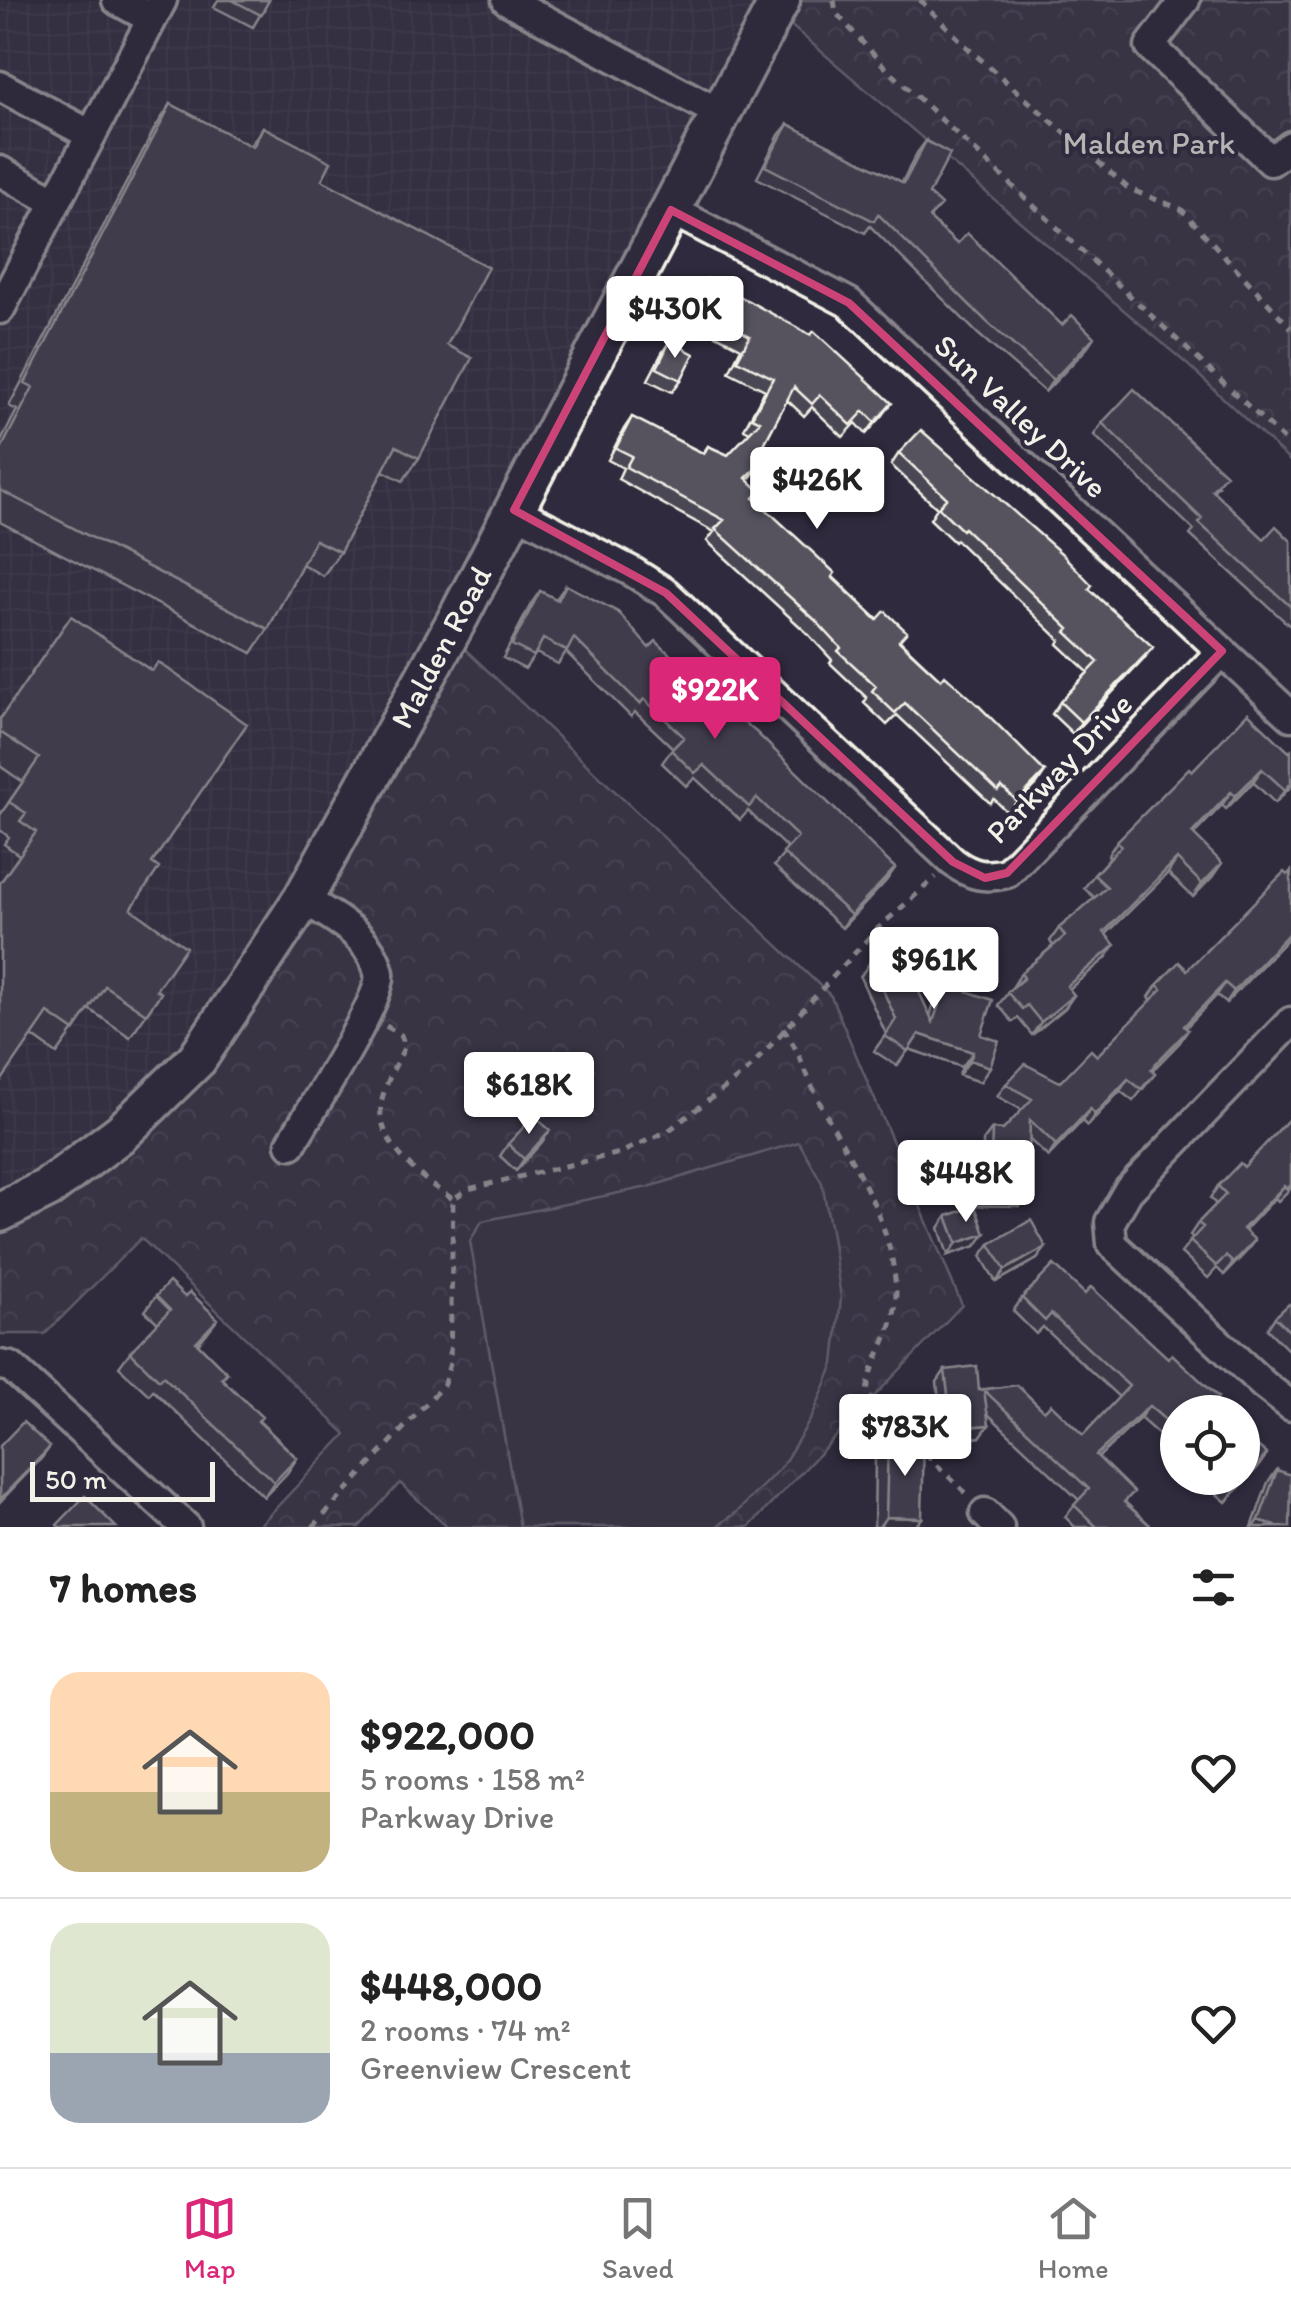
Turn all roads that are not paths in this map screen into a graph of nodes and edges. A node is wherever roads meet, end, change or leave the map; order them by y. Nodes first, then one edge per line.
1 (117, 0) edge
2 (507, 0) edge
3 (780, 0) edge
4 (1186, 0) edge
5 (157, 9) edge
6 (0, 86) edge
7 (721, 114) junction
8 (91, 135) junction
9 (1291, 146) edge
10 (0, 172) edge
11 (56, 202) junction
12 (671, 210) junction
13 (0, 309) edge
14 (514, 510) junction
15 (1222, 651) junction
16 (1291, 716) edge
17 (303, 900) junction
18 (1291, 1022) edge
19 (291, 1144) dead end
20 (0, 1212) edge
21 (6, 1366) edge
22 (1291, 1406) edge
23 (186, 1527) edge

1 - 5 street
2 - 7 street
3 - 7 main road, Malden Road
4 - 9 street
5 - 8 street
6 - 8 street
7 - 12 main road, Malden Road
8 - 11 street
10 - 11 street
11 - 13 street
12 - 14 main road, Malden Road
12 - 15 street, Sun Valley Drive
14 - 15 street, Parkway Drive
14 - 17 main road, Malden Road
15 - 16 street, Sun Valley Drive
17 - 19 street
17 - 20 main road, Malden Road
18 - 22 street
21 - 23 street

